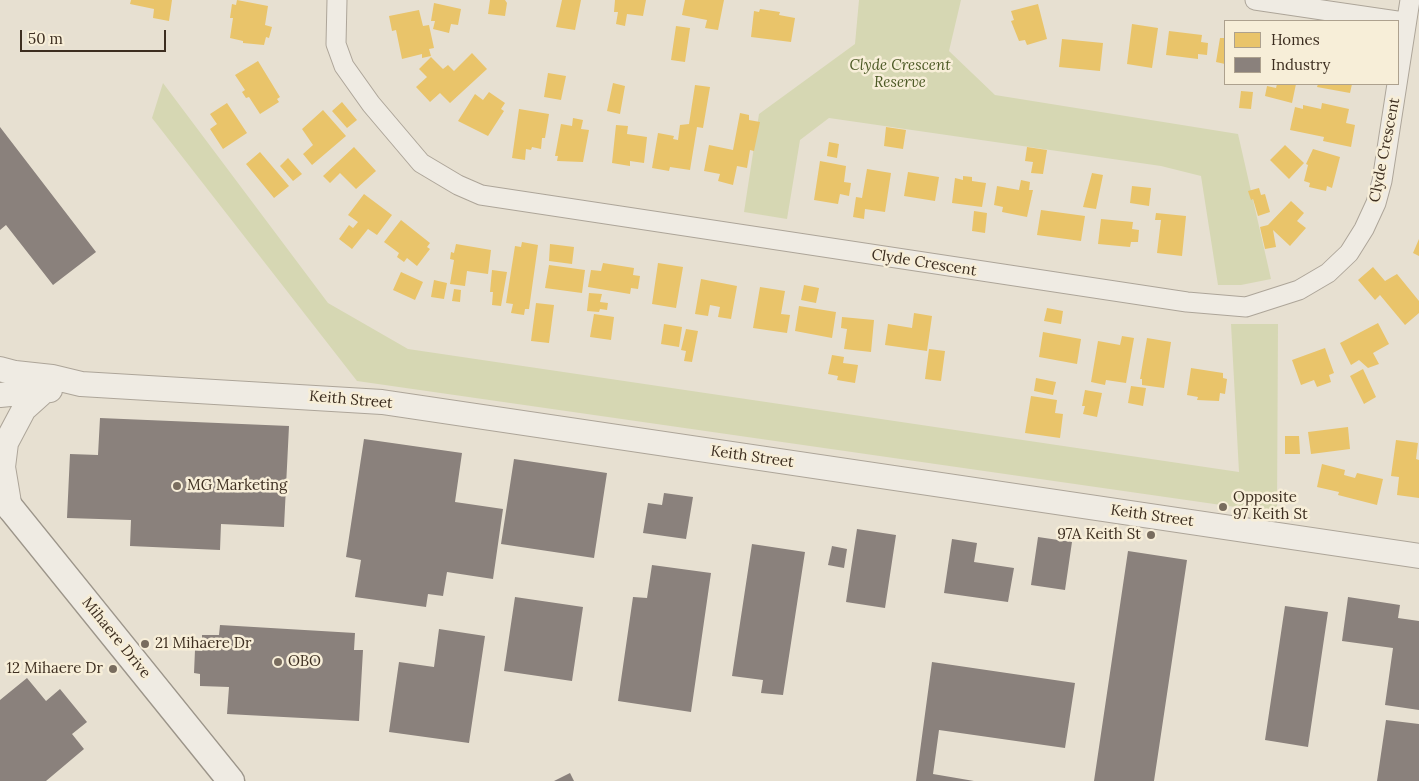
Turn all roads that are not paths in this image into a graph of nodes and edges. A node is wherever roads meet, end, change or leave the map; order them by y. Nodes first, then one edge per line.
1 (337, 0) edge
2 (1256, 0) edge
3 (1410, 0) edge
4 (1388, 20) edge
5 (1401, 22) edge
6 (1399, 39) edge
7 (1393, 85) edge
8 (0, 369) edge
9 (81, 384) junction
10 (44, 391) junction
11 (0, 395) edge
12 (5, 502) edge
13 (1419, 556) edge
14 (231, 781) edge

1 - 7 street, Clyde Crescent
2 - 4 street
3 - 5 street, Clyde Crescent
5 - 6 street, Clyde Crescent
8 - 9 street, Keith Street
9 - 10 street, Keith Street
9 - 13 street, Keith Street
10 - 11 street, Keith Street
10 - 12 street
12 - 14 main road, Mihaere Drive

